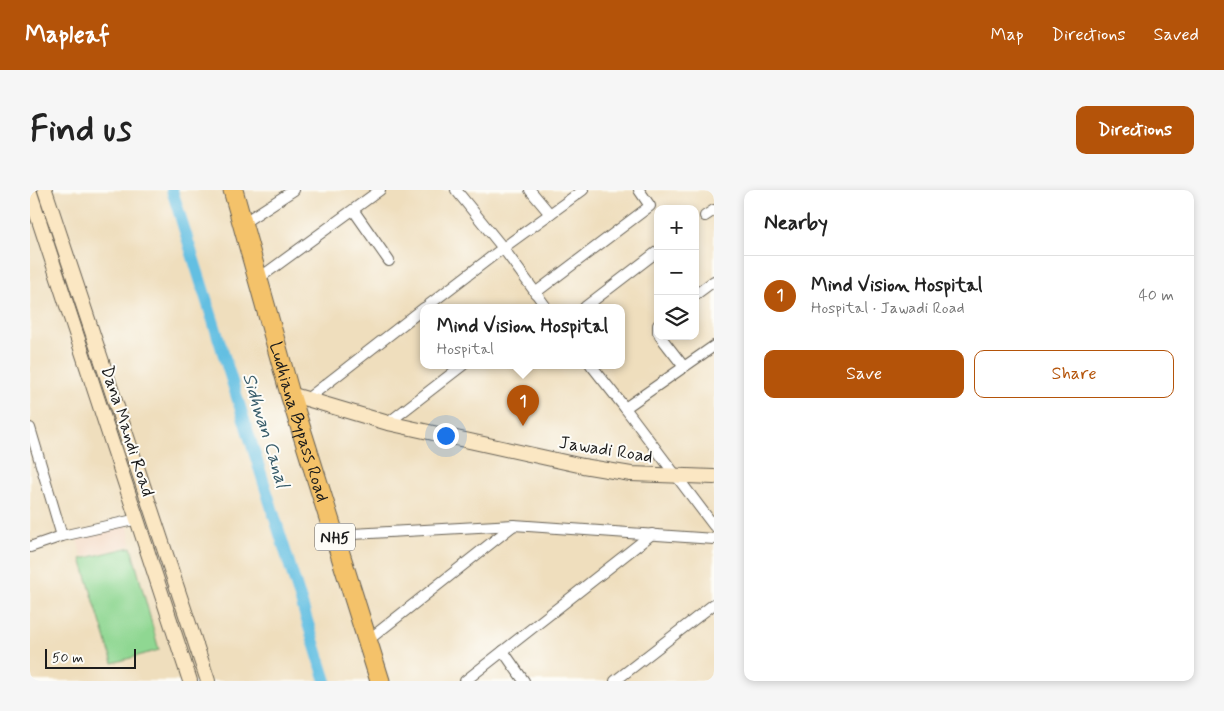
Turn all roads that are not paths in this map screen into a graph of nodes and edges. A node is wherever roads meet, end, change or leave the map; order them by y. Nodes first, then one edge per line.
1 (45, 190) edge
2 (220, 190) edge
3 (233, 190) edge
4 (294, 190) edge
5 (380, 190) edge
6 (456, 190) edge
7 (530, 190) edge
8 (582, 190) edge
9 (638, 190) edge
10 (30, 193) edge
11 (650, 206) junction
12 (654, 210) edge
13 (714, 210) edge
14 (354, 211) junction
15 (550, 214) junction
16 (705, 216) dead end
17 (243, 223) junction
18 (503, 248) junction
19 (654, 254) edge
20 (388, 261) dead end
21 (258, 278) junction
22 (714, 281) edge
23 (535, 293) junction
24 (696, 295) edge
25 (430, 304) edge
26 (541, 304) edge
27 (588, 304) edge
28 (420, 311) edge
29 (663, 340) edge
30 (714, 346) edge
31 (684, 367) junction
32 (458, 369) edge
33 (594, 369) edge
34 (299, 396) junction
35 (625, 408) junction
36 (388, 423) junction
37 (30, 428) edge
38 (676, 477) junction
39 (714, 478) edge
40 (138, 519) junction
41 (514, 525) junction
42 (714, 526) edge
43 (652, 534) junction
44 (335, 535) junction
45 (62, 536) junction
46 (714, 539) edge
47 (30, 547) edge
48 (714, 604) edge
49 (367, 642) junction
50 (503, 651) junction
51 (190, 681) edge
52 (208, 681) edge
53 (366, 681) edge
54 (380, 681) edge
55 (465, 681) edge
56 (524, 681) edge
57 (615, 681) edge

1 - 52 street
2 - 53 highway, Ludhiana Bypass Road / NH5
3 - 17 highway, Ludhiana Bypass Road / NH5
4 - 17 street
5 - 14 street
6 - 18 street
7 - 15 street
8 - 15 street
9 - 11 street
10 - 40 street, Dana Mandi Road
11 - 12 street
11 - 23 street
13 - 16 street
14 - 20 street
14 - 21 street
15 - 18 street
17 - 21 highway, Ludhiana Bypass Road / NH5
18 - 23 street
18 - 25 street
19 - 27 street
21 - 34 highway, Ludhiana Bypass Road / NH5
22 - 24 street
23 - 26 street
28 - 34 street
29 - 31 street
30 - 31 street
31 - 35 street
32 - 36 street
33 - 35 street
34 - 36 street, Jawadi Road
34 - 44 highway, Ludhiana Bypass Road / NH5
35 - 38 street
36 - 38 street, Jawadi Road
37 - 45 street
38 - 39 street, Jawadi Road
38 - 42 street
40 - 45 street
40 - 51 street, Dana Mandi Road
41 - 43 street
41 - 44 street
41 - 49 street
43 - 46 street
43 - 50 street
44 - 49 highway, Ludhiana Bypass Road / NH5
45 - 47 street
48 - 57 street
49 - 54 highway, Ludhiana Bypass Road / NH5
50 - 55 street
50 - 56 street

